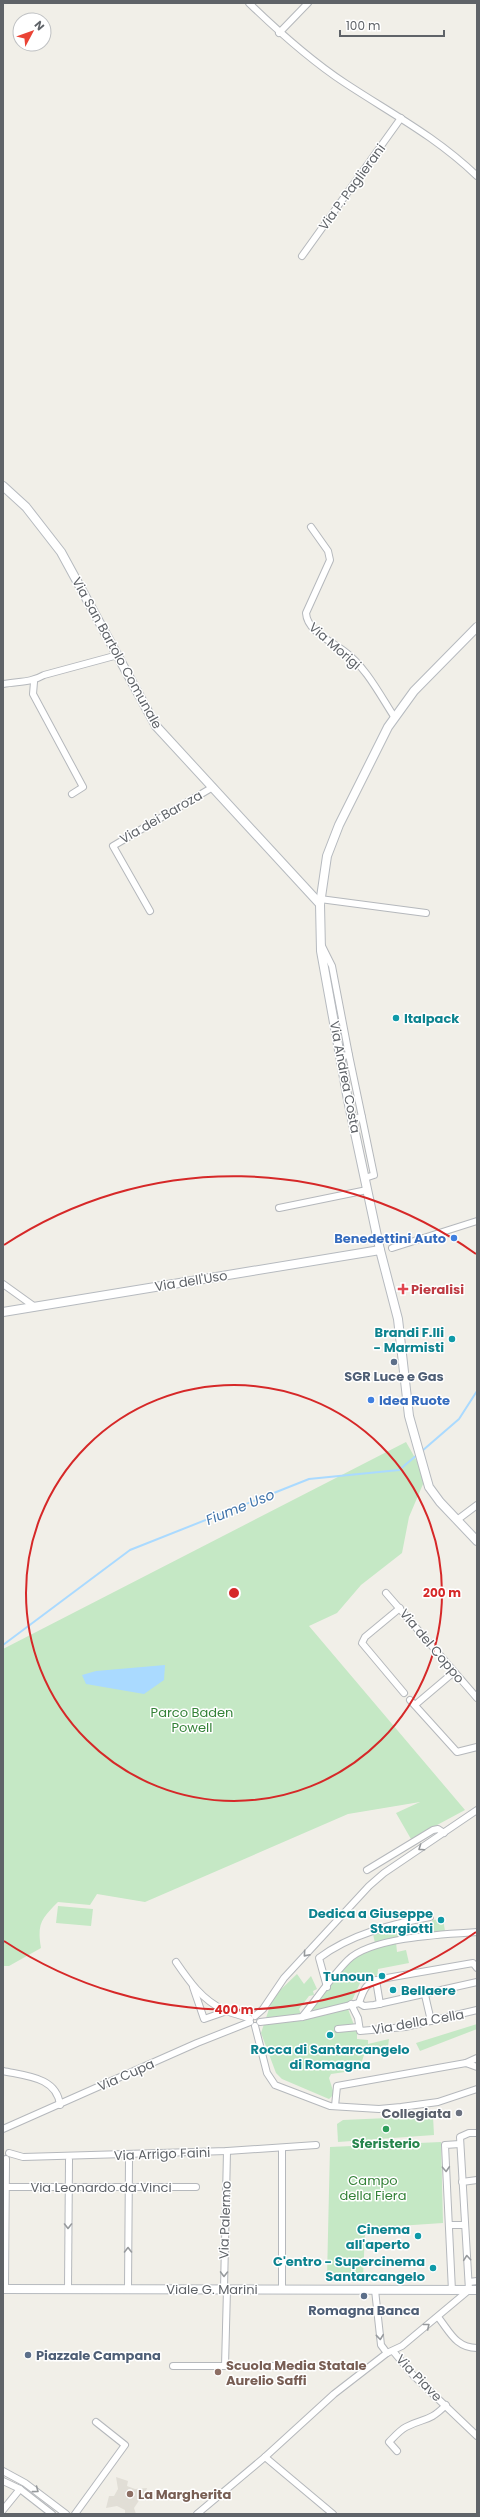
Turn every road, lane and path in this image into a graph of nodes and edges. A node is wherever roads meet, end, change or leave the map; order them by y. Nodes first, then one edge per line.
1 (249, 3) edge
2 (308, 3) edge
3 (279, 33) junction
4 (401, 118) junction
5 (477, 176) edge
6 (302, 256) dead end
7 (3, 486) edge
8 (310, 527) dead end
9 (477, 626) edge
10 (474, 632) edge
11 (118, 655) junction
12 (34, 682) junction
13 (3, 684) edge
14 (395, 718) junction
15 (213, 787) junction
16 (72, 794) dead end
17 (320, 901) junction
18 (150, 911) dead end
19 (426, 913) dead end
20 (345, 1056) junction
21 (362, 1117) junction
22 (352, 1119) junction
23 (365, 1178) junction
24 (367, 1190) junction
25 (279, 1208) dead end
26 (477, 1220) edge
27 (392, 1248) dead end
28 (380, 1250) junction
29 (3, 1284) edge
30 (35, 1307) junction
31 (3, 1312) edge
32 (477, 1505) edge
33 (457, 1520) junction
34 (477, 1541) edge
35 (386, 1592) dead end
36 (400, 1608) junction
37 (454, 1672) junction
38 (404, 1693) dead end
39 (477, 1698) edge
40 (410, 1700) dead end
41 (415, 1705) junction
42 (477, 1747) edge
43 (477, 1810) edge
44 (444, 1833) junction
45 (367, 1870) dead end
46 (430, 1917) dead end
47 (477, 1932) edge
48 (176, 1962) dead end
49 (475, 1966) edge
50 (376, 1980) junction
51 (477, 1982) edge
52 (193, 1987) junction
53 (327, 1987) junction
54 (425, 1995) junction
55 (359, 2003) junction
56 (351, 2004) junction
57 (380, 2004) junction
58 (477, 2010) edge
59 (227, 2011) junction
60 (302, 2017) junction
61 (255, 2020) junction
62 (431, 2022) junction
63 (338, 2029) dead end
64 (359, 2029) junction
65 (477, 2058) edge
66 (466, 2064) junction
67 (477, 2067) edge
68 (3, 2071) edge
69 (477, 2089) edge
70 (60, 2105) junction
71 (335, 2106) junction
72 (3, 2129) edge
73 (477, 2132) edge
74 (460, 2141) junction
75 (316, 2145) dead end
76 (282, 2148) junction
77 (227, 2151) junction
78 (9, 2153) dead end
79 (6, 2160) dead end
80 (68, 2160) dead end
81 (129, 2160) dead end
82 (477, 2180) edge
83 (462, 2182) junction
84 (6, 2186) junction
85 (68, 2187) junction
86 (196, 2187) dead end
87 (128, 2188) junction
88 (449, 2225) junction
89 (464, 2225) junction
90 (477, 2281) edge
91 (68, 2288) junction
92 (472, 2288) edge
93 (4, 2289) edge
94 (128, 2289) junction
95 (226, 2289) junction
96 (282, 2290) junction
97 (375, 2290) junction
98 (452, 2291) junction
99 (438, 2317) junction
100 (477, 2348) edge
101 (390, 2352) junction
102 (173, 2366) dead end
103 (225, 2366) junction
104 (283, 2366) dead end
105 (446, 2405) junction
106 (96, 2422) dead end
107 (477, 2436) edge
108 (397, 2451) dead end
109 (265, 2458) junction
110 (3, 2471) edge
111 (3, 2481) edge
112 (20, 2489) junction
113 (3, 2510) edge
114 (52, 2514) edge
115 (66, 2514) edge
116 (74, 2514) edge
117 (197, 2514) edge
118 (333, 2514) edge

1 - 3 street
2 - 3 street
3 - 4 street
4 - 5 street
4 - 6 street, Via P. Paglierani
7 - 11 street, Via San Bartolo Comunale
8 - 14 street, Via Morigi
9 - 10 street, Via Andrea Costa
10 - 14 street, Via Andrea Costa
11 - 12 street
11 - 15 street, Via San Bartolo Comunale
12 - 13 street
12 - 16 street
14 - 17 street, Via Andrea Costa
15 - 17 street, Via San Bartolo Comunale
15 - 18 street, Via dei Baroza
17 - 19 street
17 - 20 street, Via Andrea Costa
20 - 21 street
20 - 22 street, Via Andrea Costa
21 - 22 street
21 - 23 street
22 - 23 street, Via Andrea Costa
23 - 24 street, Via Andrea Costa
24 - 25 street
24 - 28 street, Via Andrea Costa
26 - 27 street
28 - 30 street, Via dell'Uso
28 - 33 street, Via Andrea Costa
29 - 30 street
30 - 31 street, Via dell'Uso
32 - 33 street
33 - 34 street, Via Andrea Costa
35 - 36 street, Via del Coppo
36 - 37 street, Via del Coppo
36 - 38 street
37 - 39 street, Via del Coppo
37 - 41 street
40 - 41 street
41 - 42 street
43 - 44 street
44 - 45 street
44 -> 61 street
46 - 53 street
47 - 53 street
48 - 52 street
49 - 50 street
50 - 55 street
50 - 57 street
51 - 54 street
52 - 59 street
52 - 59 street
53 - 60 street
54 - 57 street
54 - 62 street
55 - 56 street
55 - 57 street
56 - 60 street
56 - 64 street
58 - 62 street, Via della Cella
59 - 61 street
60 - 61 street
61 - 70 street, Via Cupa
61 - 71 street
62 - 64 street, Via della Cella
63 - 64 street, Via della Cella
65 - 66 street
66 - 67 street
66 - 71 street
68 - 70 street
69 - 71 street
70 - 72 street, Via Cupa
73 - 74 street
74 - 83 street
74 -> 88 street
75 - 76 street, Via Arrigo Faini
76 - 77 street, Via Arrigo Faini
76 - 96 street
77 - 78 street, Via Arrigo Faini
77 -> 95 street, Via Palermo
79 - 84 street
80 - 85 street
81 - 87 street
82 - 83 street
83 - 89 street
84 - 85 street, Via Leonardo da Vinci
84 - 93 street
85 - 87 street, Via Leonardo da Vinci
85 -> 91 street
86 - 87 street, Via Leonardo da Vinci
94 -> 87 street
88 - 89 street
88 - 98 street
92 -> 89 street
90 - 92 street
91 - 93 street, Viale G. Marini
91 - 94 street, Viale G. Marini
92 - 98 street, Viale G. Marini
92 - 99 street
94 - 95 street, Viale G. Marini
95 - 96 street, Viale G. Marini
95 - 103 street, Via Palermo
96 - 97 street, Viale G. Marini
97 - 98 street, Viale G. Marini
97 -> 101 street, Via Piave
99 - 100 street
101 -> 99 street
101 - 105 street, Via Piave
101 - 109 street
102 - 103 street
103 - 104 street
105 - 107 street, Via Piave
105 - 108 street, Via Piave
106 - 116 street
109 - 117 street
109 - 118 street
110 -> 115 street
111 - 112 street
112 - 113 street
112 - 114 street

